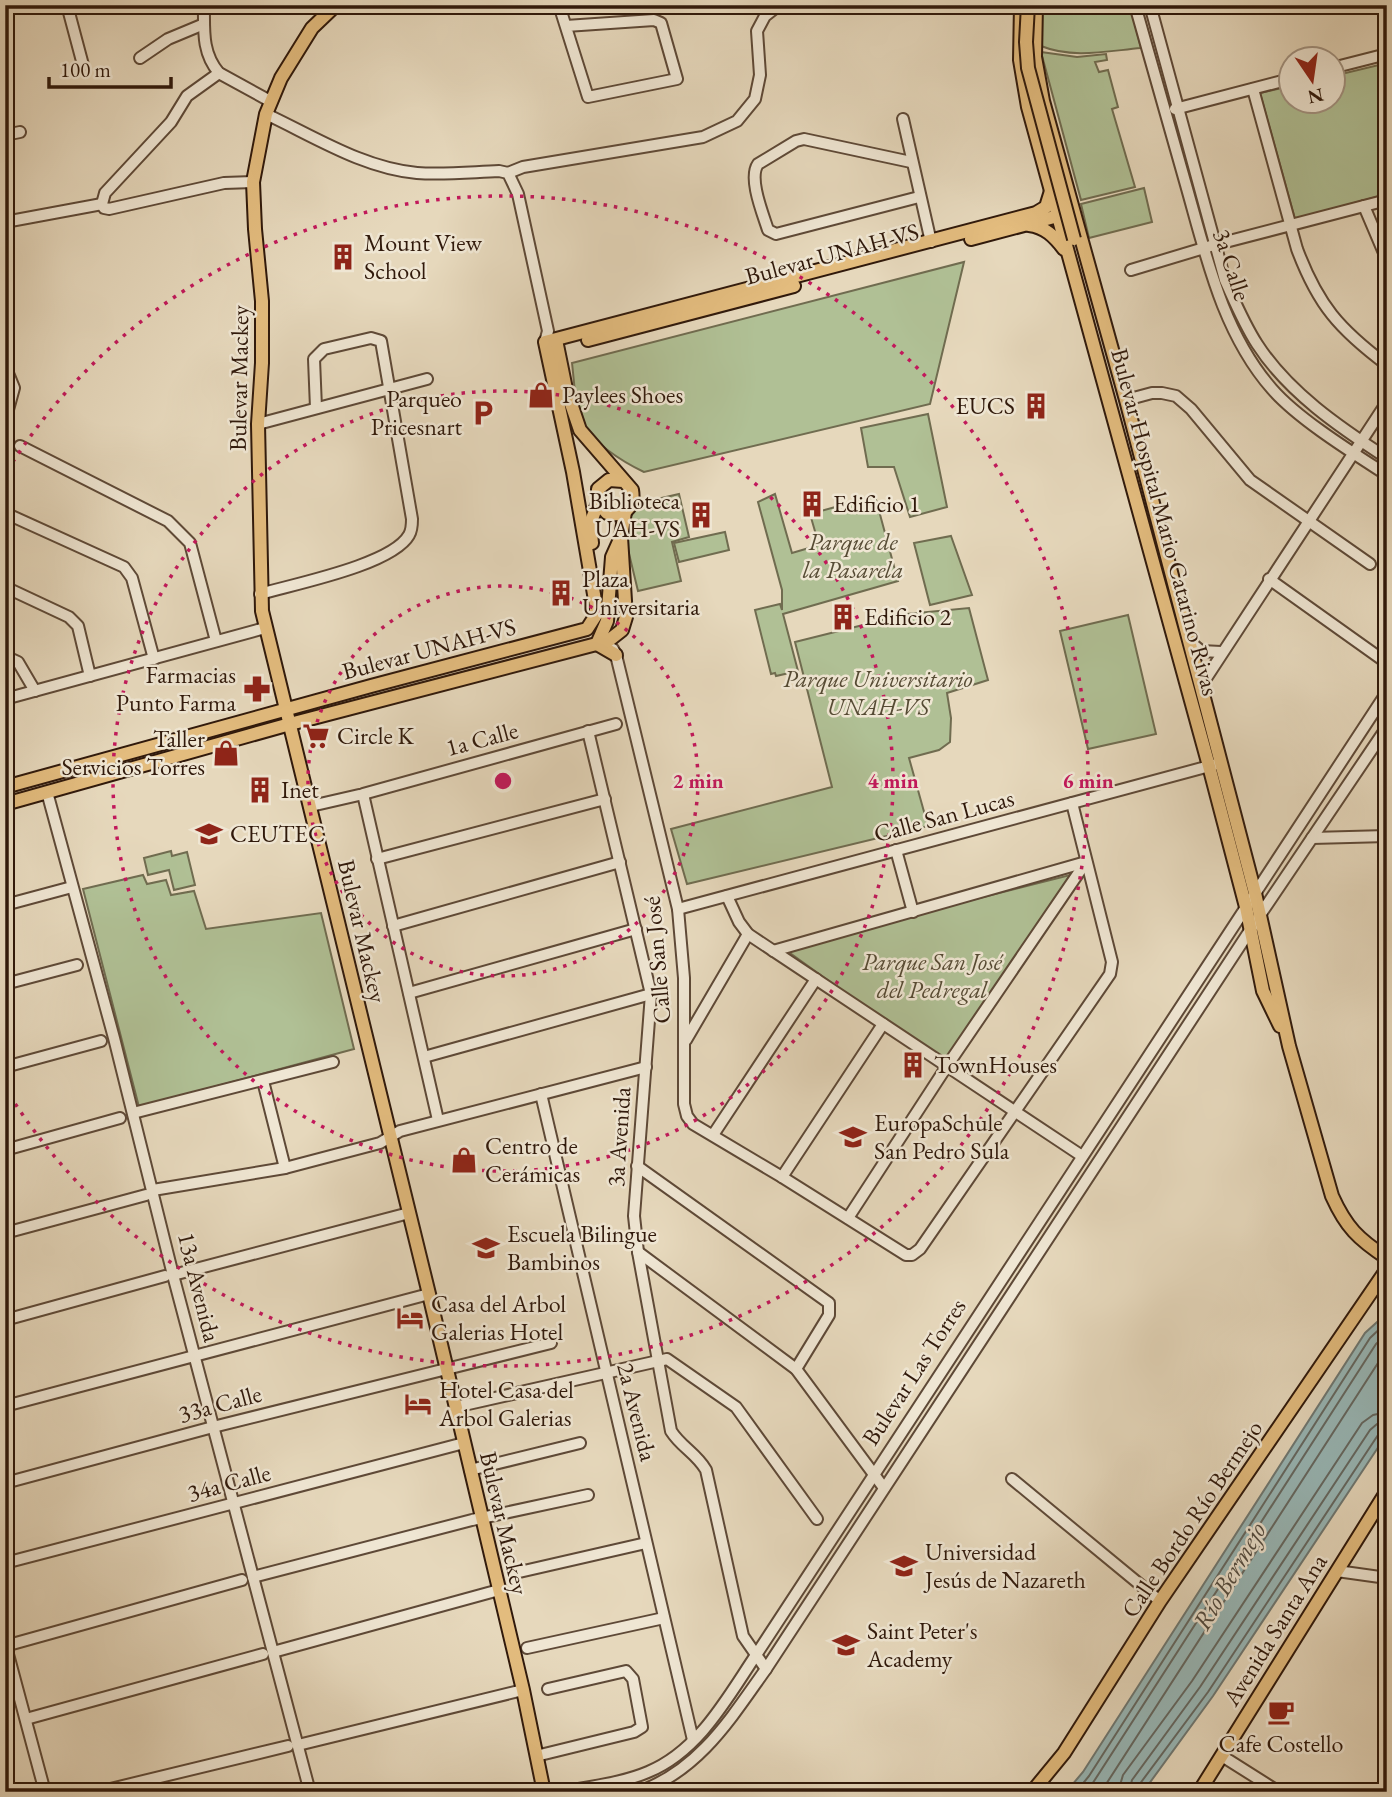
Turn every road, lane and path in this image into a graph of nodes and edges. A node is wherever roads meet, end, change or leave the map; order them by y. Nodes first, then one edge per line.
1 (67, 5) edge
2 (204, 5) edge
3 (335, 5) edge
4 (559, 5) edge
5 (779, 5) edge
6 (1021, 5) edge
7 (1028, 5) edge
8 (1036, 5) edge
9 (1135, 5) edge
10 (1150, 5) edge
11 (204, 24) junction
12 (566, 26) junction
13 (1387, 54) edge
14 (140, 58) dead end
15 (1346, 64) edge
16 (83, 65) dead end
17 (219, 73) junction
18 (1276, 83) edge
19 (1253, 89) junction
20 (270, 101) junction
21 (1179, 108) junction
22 (1165, 112) junction
23 (266, 114) junction
24 (903, 120) dead end
25 (20, 132) dead end
26 (5, 135) edge
27 (911, 162) junction
28 (508, 173) junction
29 (253, 182) junction
30 (1051, 191) junction
31 (919, 197) junction
32 (1387, 200) edge
33 (102, 204) junction
34 (1072, 206) junction
35 (1364, 206) junction
36 (1058, 216) junction
37 (5, 222) edge
38 (1028, 225) junction
39 (1292, 226) junction
40 (931, 242) junction
41 (1209, 246) junction
42 (1070, 257) junction
43 (1387, 260) edge
44 (865, 263) junction
45 (1131, 270) dead end
46 (1083, 273) junction
47 (1096, 292) junction
48 (1081, 296) junction
49 (551, 342) junction
50 (1387, 365) edge
51 (5, 366) edge
52 (426, 379) dead end
53 (390, 389) junction
54 (1126, 400) junction
55 (1387, 402) edge
56 (316, 408) junction
57 (258, 424) junction
58 (1362, 442) junction
59 (20, 446) dead end
60 (5, 452) edge
61 (1353, 453) junction
62 (1387, 458) edge
63 (573, 472) junction
64 (1387, 475) edge
65 (623, 481) junction
66 (597, 498) junction
67 (625, 512) junction
68 (5, 513) edge
69 (1308, 522) junction
70 (621, 537) junction
71 (587, 558) junction
72 (1370, 564) dead end
73 (1269, 579) junction
74 (5, 587) edge
75 (260, 594) junction
76 (265, 628) junction
77 (216, 641) junction
78 (1189, 641) junction
79 (602, 643) junction
80 (1221, 652) junction
81 (617, 655) joint
82 (5, 656) edge
83 (154, 659) junction
84 (1387, 663) edge
85 (90, 676) junction
86 (1200, 686) junction
87 (34, 691) junction
88 (1387, 692) edge
89 (5, 699) edge
90 (286, 709) junction
91 (623, 722) junction
92 (290, 724) junction
93 (1387, 727) edge
94 (588, 731) junction
95 (1215, 765) junction
96 (7, 787) edge
97 (47, 792) junction
98 (361, 796) junction
99 (605, 799) junction
100 (1072, 803) junction
101 (5, 804) edge
102 (311, 806) junction
103 (1387, 836) edge
104 (1312, 838) junction
105 (896, 850) junction
106 (377, 859) junction
107 (620, 862) junction
108 (1086, 862) junction
109 (72, 887) junction
110 (1255, 893) junction
111 (727, 896) junction
112 (5, 905) edge
113 (1246, 907) junction
114 (678, 909) junction
115 (913, 912) junction
116 (1260, 915) junction
117 (393, 926) junction
118 (636, 929) junction
119 (1251, 932) junction
120 (748, 934) junction
121 (774, 951) junction
122 (77, 965) dead end
123 (816, 979) junction
124 (5, 984) edge
125 (409, 993) junction
126 (651, 994) junction
127 (883, 1024) junction
128 (101, 1041) dead end
129 (684, 1043) junction
130 (1289, 1046) junction
131 (424, 1057) junction
132 (333, 1062) dead end
133 (947, 1066) junction
134 (5, 1067) edge
135 (646, 1067) junction
136 (263, 1081) junction
137 (541, 1094) junction
138 (1014, 1111) junction
139 (133, 1113) junction
140 (120, 1118) dead end
141 (438, 1120) junction
142 (713, 1135) junction
143 (389, 1136) junction
144 (5, 1150) edge
145 (1082, 1156) junction
146 (637, 1166) junction
147 (285, 1168) junction
148 (782, 1177) junction
149 (149, 1192) junction
150 (409, 1213) junction
151 (848, 1218) junction
152 (5, 1233) edge
153 (638, 1252) junction
154 (1387, 1258) edge
155 (1387, 1269) edge
156 (169, 1276) junction
157 (429, 1294) junction
158 (5, 1320) edge
159 (551, 1343) dead end
160 (194, 1355) junction
161 (658, 1360) junction
162 (446, 1368) junction
163 (796, 1369) junction
164 (605, 1372) junction
165 (5, 1406) edge
166 (455, 1408) junction
167 (213, 1427) junction
168 (464, 1443) junction
169 (580, 1443) dead end
170 (470, 1470) junction
171 (874, 1472) junction
172 (1012, 1479) dead end
173 (5, 1483) edge
174 (884, 1488) junction
175 (1387, 1491) edge
176 (588, 1495) dead end
177 (233, 1503) junction
178 (481, 1519) junction
179 (817, 1519) dead end
180 (646, 1543) junction
181 (5, 1563) edge
182 (1337, 1571) junction
183 (515, 1573) dead end
184 (248, 1578) junction
185 (1387, 1578) edge
186 (499, 1590) junction
187 (1160, 1601) junction
188 (664, 1618) junction
189 (6, 1645) edge
190 (527, 1648) dead end
191 (268, 1653) junction
192 (756, 1655) junction
193 (766, 1669) junction
194 (548, 1689) dead end
195 (523, 1690) junction
196 (26, 1718) junction
197 (694, 1740) junction
198 (293, 1746) junction
199 (536, 1756) junction
200 (1222, 1756) junction
201 (598, 1789) edge
202 (45, 1792) edge
203 (98, 1792) edge
204 (310, 1792) edge
205 (544, 1792) edge
206 (564, 1792) edge
207 (638, 1792) edge
208 (1032, 1792) edge
209 (1199, 1792) edge
210 (1279, 1792) edge

1 - 16 street
2 - 11 street
3 - 20 main road, Bulevar Mackey
4 - 12 street
5 - 28 street
6 - 30 main road, Bulevar Hospital Mario Catarino Rivas
7 - 46 main road, bridge
8 - 34 main road, Bulevar Hospital Mario Catarino Rivas
9 - 22 street, 3a Calle
10 - 21 street, 3a Calle
11 - 14 street
11 - 17 street
12 - 12 street
13 - 15 street
17 - 20 street
17 - 33 street
18 - 19 street
19 - 21 street
19 - 39 street
20 - 23 main road, Bulevar Mackey
21 - 22 street
21 - 41 street, 3a Calle
22 - 41 street, 3a Calle
23 - 28 street
23 - 29 main road, Bulevar Mackey
24 - 27 street
25 - 26 street
27 - 31 street
27 - 31 street
28 - 49 street
29 - 33 street
29 - 57 main road, Bulevar Mackey
30 - 36 main road, Bulevar Hospital Mario Catarino Rivas
30 - 40 main road, Bulevar UNAH-VS
31 - 40 street
32 - 35 street
33 - 37 street
34 - 36 main road, Bulevar UNAH-VS
34 - 47 main road, Bulevar Hospital Mario Catarino Rivas
35 - 39 street
35 - 43 street
36 - 38 main road, Bulevar UNAH-VS
36 - 42 main road, Bulevar Hospital Mario Catarino Rivas
38 - 42 main road
38 - 44 main road, Bulevar UNAH-VS
39 - 41 street
39 - 50 street
40 - 44 main road, Bulevar UNAH-VS
41 - 45 street
41 - 58 street, 3a Calle
41 - 61 street, 3a Calle
42 - 48 main road, Bulevar Hospital Mario Catarino Rivas
44 - 49 main road, Bulevar UNAH-VS
46 - 47 main road
46 - 48 main road
47 - 54 main road, Bulevar Hospital Mario Catarino Rivas
48 - 95 main road, Bulevar Hospital Mario Catarino Rivas
49 - 63 main road, Bulevar UNAH-VS
49 - 65 main road
51 - 60 street
52 - 53 street
53 - 56 street
53 - 56 street
53 - 75 street
54 - 69 street
54 - 78 main road, Bulevar Hospital Mario Catarino Rivas
55 - 58 street
56 - 57 street
57 - 75 main road, Bulevar Mackey
58 - 61 street
58 - 62 street, 3a Calle
59 - 77 street
61 - 64 street, 3a Calle
61 - 69 street
63 - 66 main road
63 - 71 main road, Bulevar UNAH-VS
65 - 66 main road
65 - 67 main road
66 - 67 main road
66 - 71 main road
67 - 70 main road
68 - 83 street
69 - 72 street
69 - 73 street
70 - 79 main road
70 - 79 main road
71 - 90 main road, Bulevar UNAH-VS
73 - 80 street
73 - 84 street
74 - 85 street
75 - 76 main road, Bulevar Mackey
76 - 77 street
76 - 90 main road, Bulevar Mackey
77 - 83 street
78 - 80 street
78 - 86 main road, Bulevar Hospital Mario Catarino Rivas
79 - 81 main road
79 - 92 main road, Bulevar UNAH-VS
80 - 86 street
81 - 91 street, Calle San José
82 - 87 street
83 - 85 street
85 - 87 street
86 - 95 main road, Bulevar Hospital Mario Catarino Rivas
87 - 89 street
88 - 110 street
90 - 92 main road, Bulevar Mackey
90 - 96 main road, Bulevar UNAH-VS
91 - 94 street, 1a Calle
91 - 114 street, Calle San José
92 - 97 main road, Bulevar UNAH-VS
92 - 102 main road, Bulevar Mackey
93 - 104 street
94 - 98 street, 1a Calle
94 - 99 street, 3a Avenida
95 - 100 street, Calle San Lucas
95 - 110 main road, Bulevar Hospital Mario Catarino Rivas
95 - 113 main road, Bulevar Hospital Mario Catarino Rivas
97 - 101 main road, Bulevar UNAH-VS
97 - 109 street, 13a Avenida
98 - 102 street, 1a Calle
98 - 106 street
99 - 106 street
99 - 107 street, 3a Avenida
100 - 105 street, Calle San Lucas
100 - 108 street
102 - 143 main road, Bulevar Mackey
103 - 104 street
104 - 116 street
105 - 111 street, Calle San Lucas
105 - 115 street
106 - 117 street
107 - 117 street
107 - 118 street, 3a Avenida
108 - 115 street
108 - 133 street
108 - 138 street
109 - 112 street
109 - 139 street, 13a Avenida
110 - 113 street, Bulevar Las Torres
110 - 116 main road, Bulevar Hospital Mario Catarino Rivas
111 - 114 street, Calle San Lucas
111 - 120 street
113 - 119 main road, Bulevar Hospital Mario Catarino Rivas
113 - 145 street, Bulevar Las Torres
114 - 129 street, Calle San José
115 - 121 street
116 - 119 street, Bulevar Las Torres
116 - 130 main road, Bulevar Hospital Mario Catarino Rivas
117 - 125 street
118 - 125 street
118 - 126 street, 3a Avenida
119 - 130 main road, Bulevar Hospital Mario Catarino Rivas
119 - 174 street, Bulevar Las Torres
120 - 121 street
120 - 129 street
121 - 123 street
122 - 124 street
123 - 127 street
123 - 142 street
125 - 131 street
126 - 131 street
126 - 135 street, 3a Avenida
127 - 133 street
127 - 148 street
128 - 134 street
129 - 142 street, Calle San José
130 - 154 main road, Bulevar Hospital Mario Catarino Rivas
131 - 141 street
132 - 136 street
133 - 138 street
133 - 151 street
135 - 137 street
135 - 146 street, 3a Avenida
136 - 139 street
136 - 147 street
137 - 141 street
137 - 164 street, 2a Avenida
138 - 145 street
138 - 151 street
139 - 149 street, 13a Avenida
140 - 144 street
141 - 143 street
142 - 148 street
143 - 147 street
143 - 150 main road, Bulevar Mackey
145 - 171 street, Bulevar Las Torres
146 - 153 street, 3a Avenida
146 - 163 street
147 - 149 street
148 - 151 street
149 - 152 street
149 - 156 street, 13a Avenida
150 - 156 street
150 - 157 main road, Bulevar Mackey
153 - 161 street, 3a Avenida
153 - 163 street
155 - 187 main road, Calle Bordo Río Bermejo
156 - 158 street
156 - 160 street, 13a Avenida
157 - 160 street
157 - 162 main road, Bulevar Mackey
159 - 162 street, 33a Calle
160 - 165 street
160 - 167 street, 13a Avenida
161 - 164 street
161 - 179 street
161 - 192 street, 3a Avenida
162 - 166 main road, Bulevar Mackey
162 - 167 street, 33a Calle
163 - 171 street
164 - 166 street
164 - 180 street, 2a Avenida
166 - 168 main road, Bulevar Mackey
167 - 173 street, 33a Calle
167 - 177 street, 13a Avenida
168 - 170 main road, Bulevar Mackey
168 - 177 street, 34a Calle
169 - 170 street
170 - 178 main road, Bulevar Mackey
171 - 174 street
171 - 192 street, Bulevar Las Torres
172 - 187 street
174 - 193 street, Bulevar Las Torres
175 - 182 main road, Avenida Santa Ana
176 - 178 street
177 - 181 street, 34a Calle
177 - 184 street, 13a Avenida
178 - 184 street
178 - 186 main road, Bulevar Mackey
180 - 183 street
180 - 188 street, 2a Avenida
182 - 185 street
182 - 200 main road, Avenida Santa Ana
184 - 189 street
184 - 191 street, 13a Avenida
186 - 191 street
186 - 195 main road, Bulevar Mackey
187 - 208 main road, Calle Bordo Río Bermejo
188 - 190 street
188 - 197 street, 2a Avenida
189 - 196 street
191 - 196 street
191 - 198 street, 13a Avenida
192 - 193 street, 3a Avenida
192 - 197 street, Bulevar Las Torres
193 - 207 street, Bulevar Las Torres
194 - 199 street
195 - 198 street
195 - 199 main road, Bulevar Mackey
196 - 202 street
197 - 201 street, Bulevar Las Torres
198 - 203 street
198 - 204 street, 13a Avenida
199 - 205 main road, Bulevar Mackey
200 - 209 main road, Avenida Santa Ana
200 - 210 street
201 - 206 street, Bulevar Las Torres

